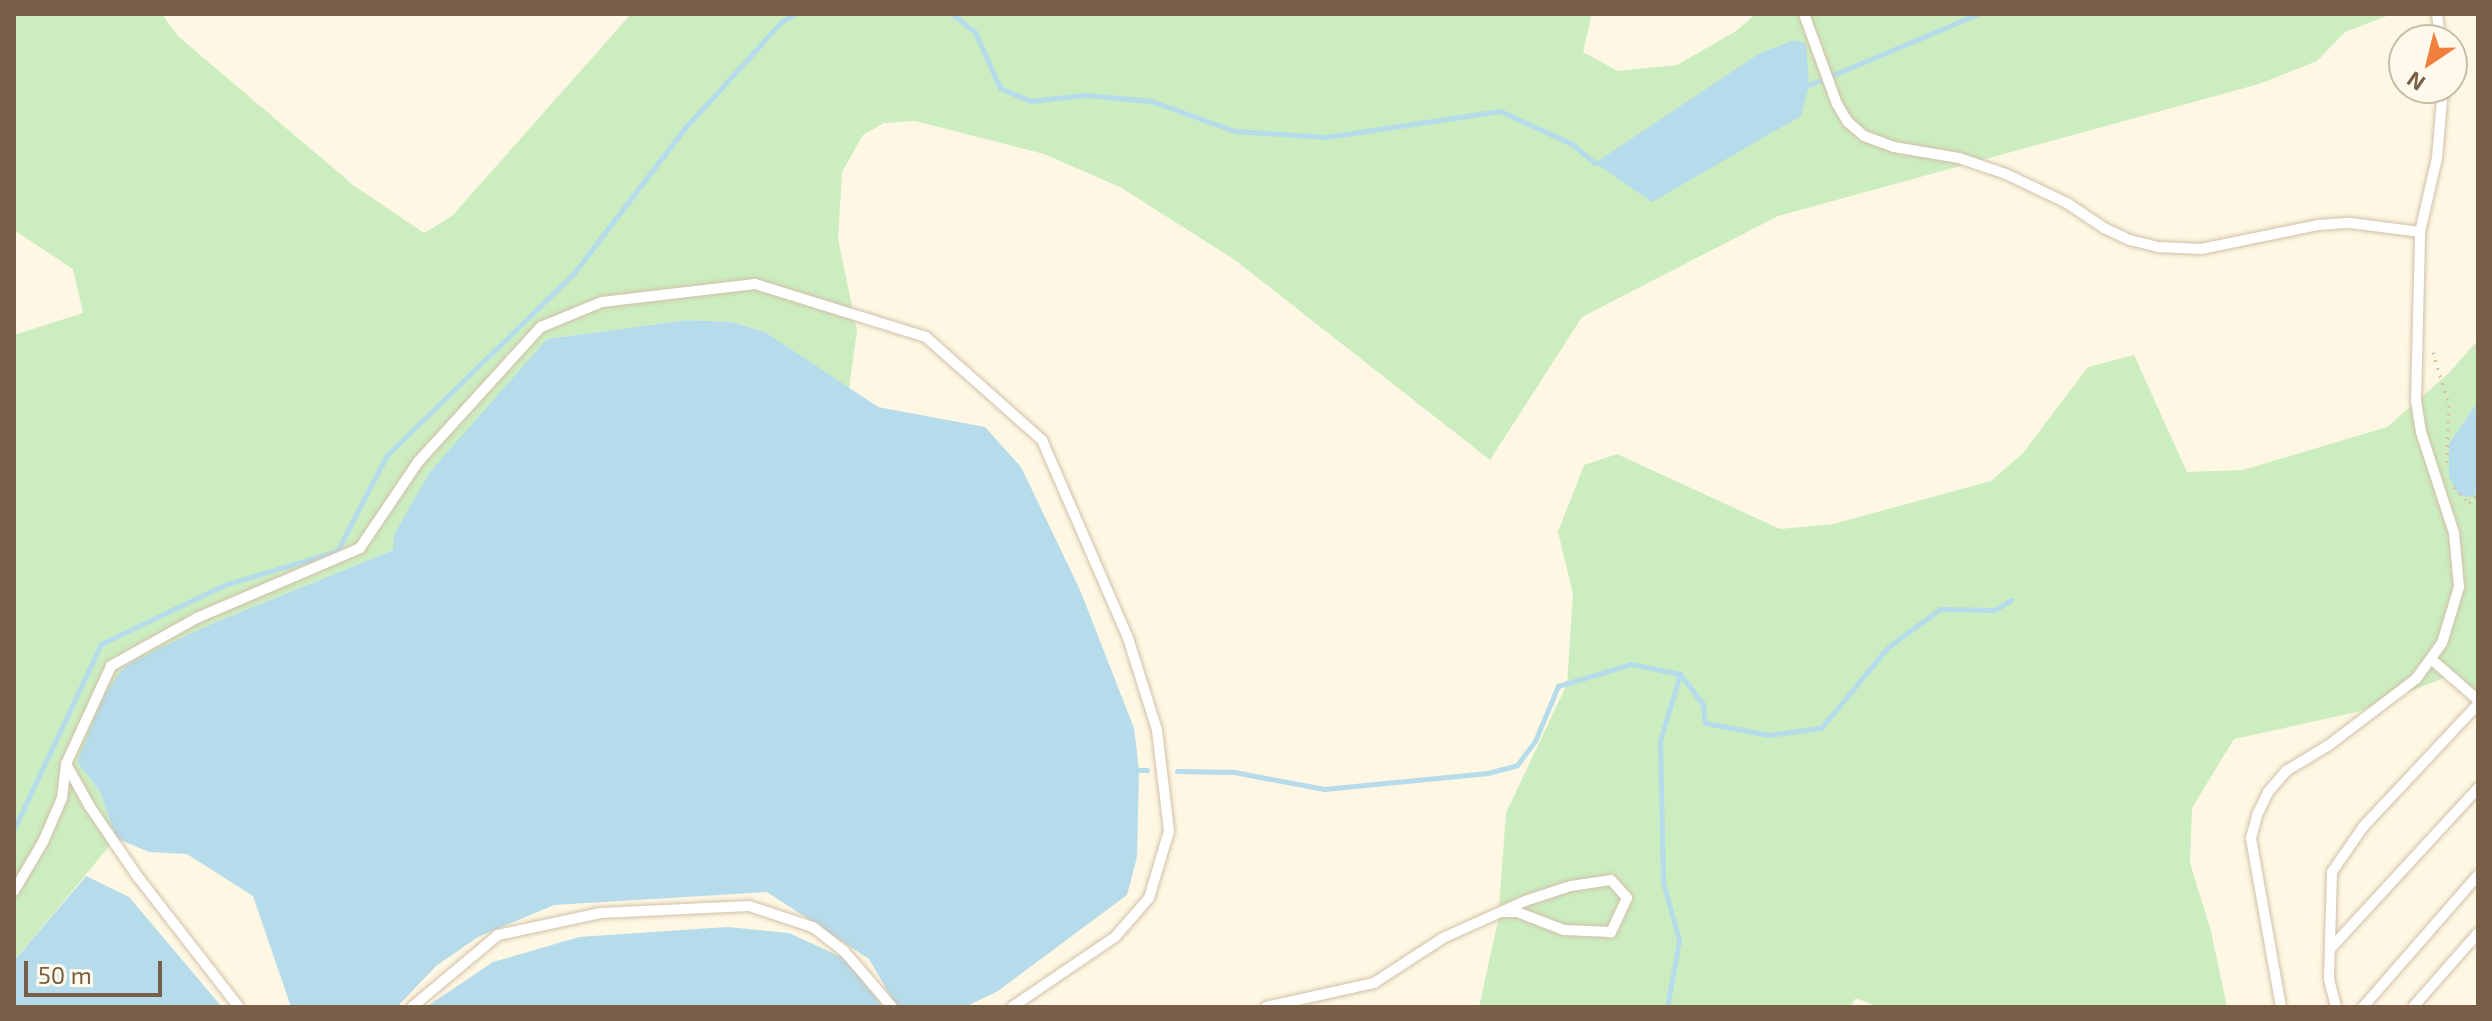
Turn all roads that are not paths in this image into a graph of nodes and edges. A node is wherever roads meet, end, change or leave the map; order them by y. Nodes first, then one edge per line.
1 (1804, 14) edge
2 (2442, 104) edge
3 (2420, 232) junction
4 (2431, 659) junction
5 (2478, 702) edge
6 (66, 764) junction
7 (2478, 788) edge
8 (2478, 875) edge
9 (14, 891) edge
10 (1502, 912) junction
11 (2478, 933) edge
12 (2330, 949) junction
13 (239, 1007) edge
14 (412, 1007) edge
15 (892, 1007) edge
16 (1012, 1007) edge
17 (1266, 1007) edge
18 (2281, 1007) edge
19 (2336, 1007) edge
20 (2363, 1007) edge
21 (2413, 1007) edge

1 - 3 lane
2 - 3 lane
3 - 4 lane
4 - 5 lane
4 - 18 lane
5 - 12 lane
6 - 9 lane
6 - 13 lane
6 - 16 lane
7 - 12 lane
8 - 20 lane
10 - 10 lane
10 - 17 lane
11 - 21 lane
12 - 19 lane
14 - 15 lane

